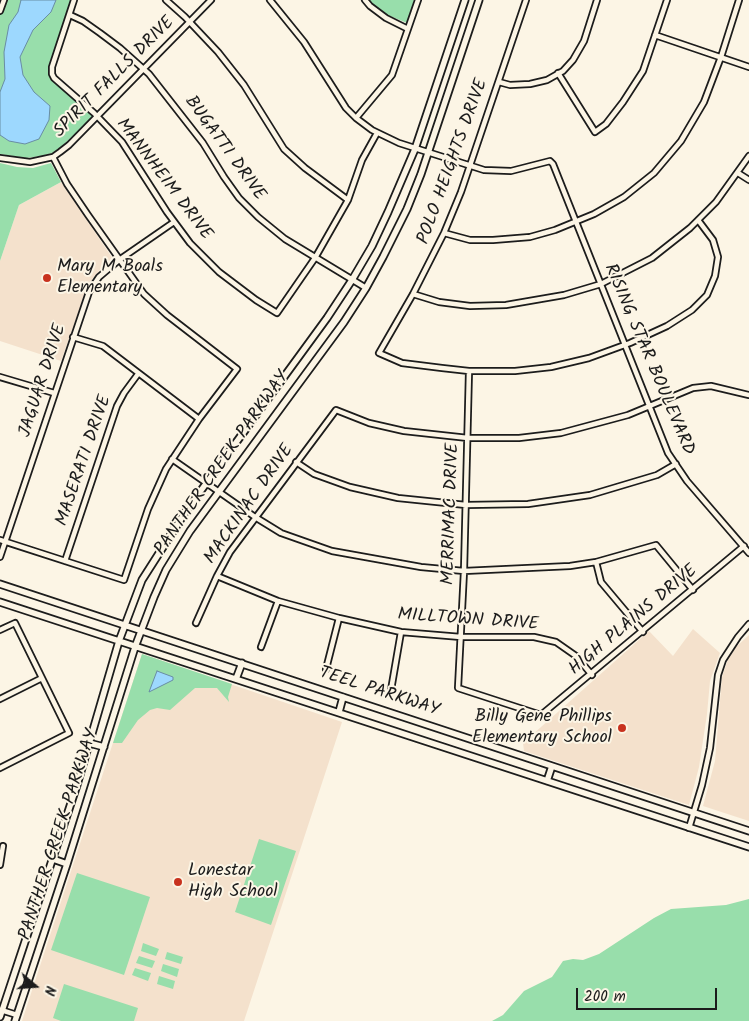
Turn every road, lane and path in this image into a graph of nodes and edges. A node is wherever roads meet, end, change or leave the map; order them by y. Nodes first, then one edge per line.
1 (4, 0) edge
2 (74, 0) edge
3 (166, 0) edge
4 (212, 0) edge
5 (270, 0) edge
6 (365, 0) edge
7 (418, 0) edge
8 (465, 0) edge
9 (479, 0) edge
10 (526, 0) edge
11 (597, 0) edge
12 (667, 0) edge
13 (739, 0) edge
14 (0, 11) edge
15 (70, 15) junction
16 (190, 22) junction
17 (408, 29) junction
18 (656, 34) junction
19 (720, 57) junction
20 (749, 66) edge
21 (143, 69) junction
22 (558, 73) junction
23 (499, 82) junction
24 (97, 116) junction
25 (356, 118) junction
26 (377, 133) junction
27 (415, 149) junction
28 (428, 153) junction
29 (749, 156) edge
30 (52, 157) junction
31 (0, 158) edge
32 (470, 166) junction
33 (738, 173) junction
34 (749, 180) edge
35 (348, 200) junction
36 (698, 220) junction
37 (174, 222) junction
38 (576, 222) junction
39 (444, 233) junction
40 (315, 258) junction
41 (119, 260) junction
42 (352, 280) junction
43 (601, 284) junction
44 (366, 288) junction
45 (413, 294) junction
46 (73, 337) junction
47 (625, 345) junction
48 (470, 371) junction
49 (138, 374) junction
50 (0, 377) edge
51 (54, 393) junction
52 (749, 395) edge
53 (650, 406) junction
54 (199, 420) junction
55 (468, 438) junction
56 (172, 459) junction
57 (296, 462) junction
58 (676, 464) junction
59 (206, 482) junction
60 (219, 491) junction
61 (466, 505) junction
62 (255, 517) junction
63 (2, 541) edge
64 (744, 546) junction
65 (749, 553) edge
66 (0, 557) edge
67 (65, 561) junction
68 (596, 562) junction
69 (464, 571) junction
70 (216, 576) junction
71 (0, 584) edge
72 (693, 590) junction
73 (278, 601) junction
74 (0, 602) edge
75 (339, 618) junction
76 (196, 623) dead end
77 (124, 624) junction
78 (749, 624) edge
79 (0, 630) edge
80 (141, 630) junction
81 (401, 632) junction
82 (643, 632) junction
83 (461, 637) junction
84 (118, 642) junction
85 (135, 647) junction
86 (261, 648) dead end
87 (242, 663) junction
88 (326, 669) dead end
89 (592, 675) junction
90 (42, 678) junction
91 (236, 678) junction
92 (391, 690) dead end
93 (343, 697) junction
94 (0, 699) edge
95 (338, 712) junction
96 (541, 716) joint
97 (89, 743) junction
98 (104, 747) junction
99 (552, 766) junction
100 (0, 768) edge
101 (547, 781) junction
102 (694, 813) junction
103 (689, 828) junction
104 (749, 831) edge
105 (3, 846) dead end
106 (749, 847) edge
107 (53, 859) junction
108 (67, 864) junction
109 (0, 865) edge
110 (1, 1012) edge
111 (16, 1018) edge

1 - 14 street
2 - 15 street
3 - 16 street
4 - 16 street, SPIRIT FALLS DRIVE
5 - 25 street
6 - 17 street
7 - 17 street
8 - 27 main road, PANTHER CREEK PARKWAY
9 - 28 main road, PANTHER CREEK PARKWAY
10 - 23 street, POLO HEIGHTS DRIVE
11 - 22 street
12 - 18 street
13 - 19 street
15 - 21 street, BUGATTI DRIVE
15 - 24 street, MANNHEIM DRIVE
16 - 21 street, SPIRIT FALLS DRIVE
16 - 35 street
17 - 25 street
18 - 19 street
18 - 22 street
19 - 20 street
19 - 38 street
21 - 24 street, SPIRIT FALLS DRIVE
21 - 40 street, BUGATTI DRIVE
22 - 23 street
23 - 32 street, POLO HEIGHTS DRIVE
24 - 30 street, SPIRIT FALLS DRIVE
24 - 37 street, MANNHEIM DRIVE
25 - 26 street
26 - 27 street
26 - 35 street
27 - 28 street
27 - 42 main road, PANTHER CREEK PARKWAY
28 - 32 street
28 - 44 main road, PANTHER CREEK PARKWAY
29 - 33 street
30 - 31 street, SPIRIT FALLS DRIVE
30 - 41 street
32 - 38 street, RISING STAR BOULEVARD
32 - 39 street, POLO HEIGHTS DRIVE
33 - 34 street
33 - 36 street
35 - 40 street
36 - 43 street
36 - 47 street
37 - 40 street, MANNHEIM DRIVE
37 - 41 street, JAGUAR DRIVE
38 - 39 street
38 - 43 street, RISING STAR BOULEVARD
39 - 45 street, POLO HEIGHTS DRIVE
40 - 42 street, BUGATTI DRIVE
41 - 46 street, JAGUAR DRIVE
41 - 54 street
42 - 44 street, BUGATTI DRIVE
42 - 59 main road, PANTHER CREEK PARKWAY
43 - 45 street
43 - 47 street, RISING STAR BOULEVARD
44 - 60 main road, PANTHER CREEK PARKWAY
45 - 48 street, POLO HEIGHTS DRIVE
46 - 49 street
46 - 51 street, JAGUAR DRIVE
47 - 48 street
47 - 53 street, RISING STAR BOULEVARD
48 - 55 street, MERRIMAC DRIVE
49 - 54 street
49 - 67 street, MASERATI DRIVE
50 - 51 street
51 - 63 street, JAGUAR DRIVE
52 - 53 street
53 - 55 street
53 - 58 street, RISING STAR BOULEVARD
54 - 56 street
55 - 57 street, MACKINAC DRIVE
55 - 61 street, MERRIMAC DRIVE
56 - 59 street
56 - 67 street
57 - 61 street
57 - 62 street, MACKINAC DRIVE
58 - 61 street
58 - 64 street, RISING STAR BOULEVARD
59 - 60 street
59 - 77 main road, PANTHER CREEK PARKWAY
60 - 62 street
60 - 80 main road, PANTHER CREEK PARKWAY
61 - 69 street, MERRIMAC DRIVE
62 - 69 street
62 - 70 street, MACKINAC DRIVE
63 - 66 street, JAGUAR DRIVE
63 - 67 street
64 - 65 street, RISING STAR BOULEVARD
64 - 72 street, HIGH PLAINS DRIVE
68 - 69 street
68 - 72 street
68 - 82 street
69 - 83 street, MERRIMAC DRIVE
70 - 73 street, MILLTOWN DRIVE
70 - 76 street, MACKINAC DRIVE
71 - 77 main road, TEEL PARKWAY
72 - 82 street, HIGH PLAINS DRIVE
73 - 75 street, MILLTOWN DRIVE
73 - 86 street
74 - 84 main road, TEEL PARKWAY
75 - 81 street, MILLTOWN DRIVE
75 - 88 street
77 - 80 main road, TEEL PARKWAY
77 - 84 main road, PANTHER CREEK PARKWAY
78 - 102 street
79 - 90 street
80 - 85 main road, PANTHER CREEK PARKWAY
80 - 87 main road, TEEL PARKWAY
81 - 83 street, MILLTOWN DRIVE
81 - 92 street
82 - 89 street, HIGH PLAINS DRIVE
83 - 89 street, MILLTOWN DRIVE
83 - 96 street, MERRIMAC DRIVE
84 - 85 main road, TEEL PARKWAY
84 - 97 main road, PANTHER CREEK PARKWAY
85 - 91 main road, TEEL PARKWAY
85 - 98 main road, PANTHER CREEK PARKWAY
87 - 91 main road
87 - 93 main road, TEEL PARKWAY
89 - 96 street, HIGH PLAINS DRIVE
90 - 94 street
90 - 100 street
91 - 95 main road, TEEL PARKWAY
93 - 95 main road
93 - 99 main road, TEEL PARKWAY
95 - 101 main road, TEEL PARKWAY
97 - 98 main road
97 - 107 main road, PANTHER CREEK PARKWAY
98 - 108 main road, PANTHER CREEK PARKWAY
99 - 101 main road
99 - 102 main road, TEEL PARKWAY
101 - 103 main road, TEEL PARKWAY
102 - 103 street
102 - 104 main road, TEEL PARKWAY
103 - 106 main road, TEEL PARKWAY
105 - 109 street
107 - 108 main road
107 - 110 main road, PANTHER CREEK PARKWAY
108 - 111 main road, PANTHER CREEK PARKWAY
110 - 111 street

